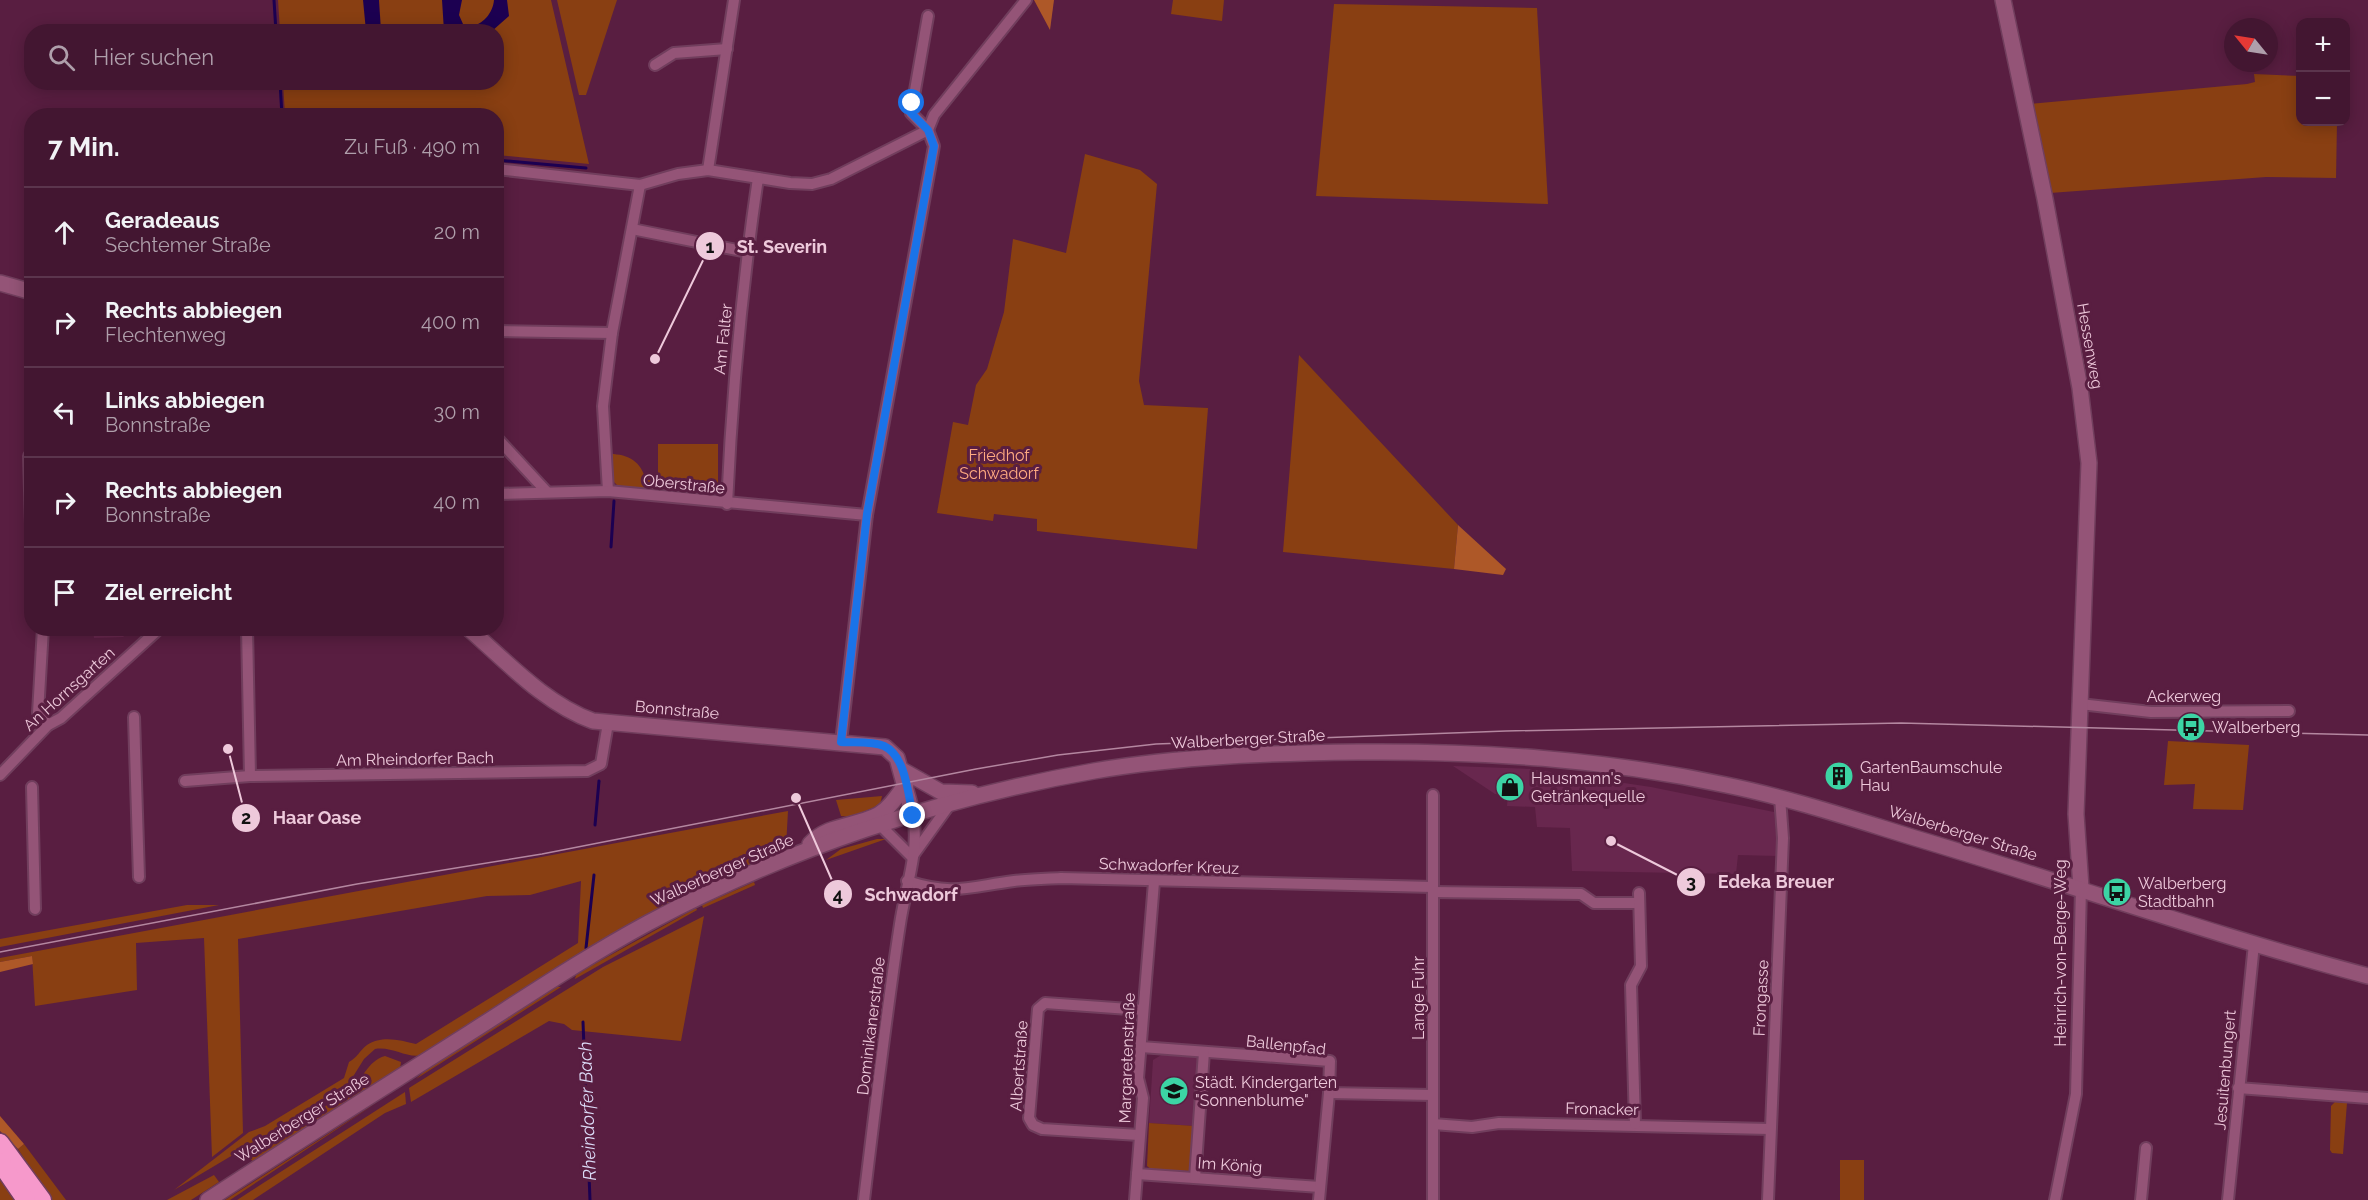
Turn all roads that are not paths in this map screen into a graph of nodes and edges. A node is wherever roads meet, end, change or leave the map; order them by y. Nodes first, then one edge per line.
1 (734, 0) edge
2 (1026, 0) edge
3 (2003, 0) edge
4 (928, 16) dead end
5 (727, 49) junction
6 (655, 65) dead end
7 (928, 130) junction
8 (504, 170) edge
9 (708, 170) junction
10 (758, 177) junction
11 (640, 185) junction
12 (632, 229) junction
13 (747, 252) junction
14 (0, 283) edge
15 (24, 290) edge
16 (504, 331) edge
17 (612, 333) junction
18 (504, 446) edge
19 (546, 491) junction
20 (608, 491) junction
21 (504, 494) edge
22 (727, 504) junction
23 (867, 514) junction
24 (43, 636) edge
25 (151, 636) edge
26 (247, 636) edge
27 (477, 636) edge
28 (2080, 704) junction
29 (2289, 711) dead end
30 (134, 717) dead end
31 (608, 723) junction
32 (48, 725) junction
33 (841, 742) junction
34 (0, 775) edge
35 (250, 776) junction
36 (904, 777) junction
37 (185, 781) dead end
38 (32, 786) dead end
39 (1433, 795) dead end
40 (1780, 797) junction
41 (945, 798) junction
42 (913, 816) junction
43 (881, 826) junction
44 (803, 853) junction
45 (912, 857) junction
46 (138, 877) dead end
47 (907, 882) junction
48 (1154, 882) junction
49 (2081, 888) junction
50 (1433, 889) junction
51 (35, 909) dead end
52 (2254, 944) junction
53 (2368, 976) edge
54 (1143, 1010) junction
55 (1141, 1047) junction
56 (1204, 1052) junction
57 (2238, 1088) junction
58 (1329, 1094) junction
59 (1433, 1095) junction
60 (2368, 1098) edge
61 (1433, 1124) junction
62 (1635, 1124) junction
63 (1770, 1129) junction
64 (1139, 1135) junction
65 (0, 1143) edge
66 (2146, 1148) dead end
67 (0, 1162) edge
68 (1137, 1174) junction
69 (1195, 1178) junction
70 (1320, 1187) junction
71 (26, 1200) edge
72 (42, 1200) edge
73 (208, 1200) edge
74 (864, 1200) edge
75 (1135, 1200) edge
76 (1319, 1200) edge
77 (1433, 1200) edge
78 (1768, 1200) edge
79 (2055, 1200) edge
80 (2141, 1200) edge
81 (2228, 1200) edge

1 - 5 street
2 - 7 street
3 - 28 main road, Hessenweg
4 - 7 street
5 - 6 street
5 - 9 street
7 - 10 street
7 - 23 street
8 - 11 street
9 - 10 street
9 - 11 street
10 - 13 street, Am Falter
11 - 12 street
12 - 13 street
12 - 17 street
13 - 22 street, Am Falter
14 - 15 main road
16 - 17 street
17 - 20 street
18 - 19 street
19 - 20 street, Oberstraße
19 - 21 street, Oberstraße
20 - 22 street, Oberstraße
22 - 23 street, Oberstraße
23 - 33 street
24 - 32 street
25 - 32 street, An Hornsgarten
26 - 35 street
27 - 31 main road, Bonnstraße
28 - 29 street, Ackerweg
28 - 49 main road, Heinrich-von-Berge-Weg
30 - 46 street
31 - 33 main road, Bonnstraße
31 - 35 street, Am Rheindorfer Bach
32 - 34 street, An Hornsgarten
33 - 36 main road, Bonnstraße
35 - 37 street, Am Rheindorfer Bach
36 - 41 main road, Bonnstraße
36 - 42 main road, Bonnstraße
36 - 44 main road
38 - 51 street
39 - 50 street, Lange Fuhr
40 - 41 main road, Walberberger Straße
40 - 49 main road, Walberberger Straße
40 - 63 street, Frongasse
41 - 42 main road, Walberberger Straße
41 - 45 street, Dominikanerstraße
42 - 43 main road, Walberberger Straße
42 - 45 street, Dominikanerstraße
43 - 44 main road, Walberberger Straße
43 - 45 street
44 - 73 main road, Walberberger Straße
45 - 47 street, Dominikanerstraße
47 - 48 street, Schwadorfer Kreuz
47 - 74 street, Dominikanerstraße
48 - 50 street, Schwadorfer Kreuz
48 - 54 street, Margaretenstraße
49 - 52 main road, Walberberger Straße
49 - 79 street, Heinrich-von-Berge-Weg
50 - 59 street, Lange Fuhr
50 - 62 street, Schwadorfer Kreuz
52 - 53 main road, Walberberger Straße
52 - 57 street, Jesuitenbungert
54 - 55 street, Margaretenstraße
54 - 64 street, Albertstraße
55 - 56 street, Ballenpfad
55 - 64 street, Margaretenstraße
56 - 58 street, Ballenpfad
56 - 69 street
57 - 60 street
57 - 81 street, Jesuitenbungert
58 - 59 street
58 - 70 street
59 - 61 street, Lange Fuhr
61 - 62 street, Fronacker
61 - 77 street, Lange Fuhr
62 - 63 street, Fronacker
63 - 78 street, Frongasse
64 - 68 street, Margaretenstraße
65 - 72 highway
66 - 80 street
67 - 71 highway
68 - 69 street, Im König
68 - 75 street, Margaretenstraße
69 - 70 street, Im König
70 - 76 street

